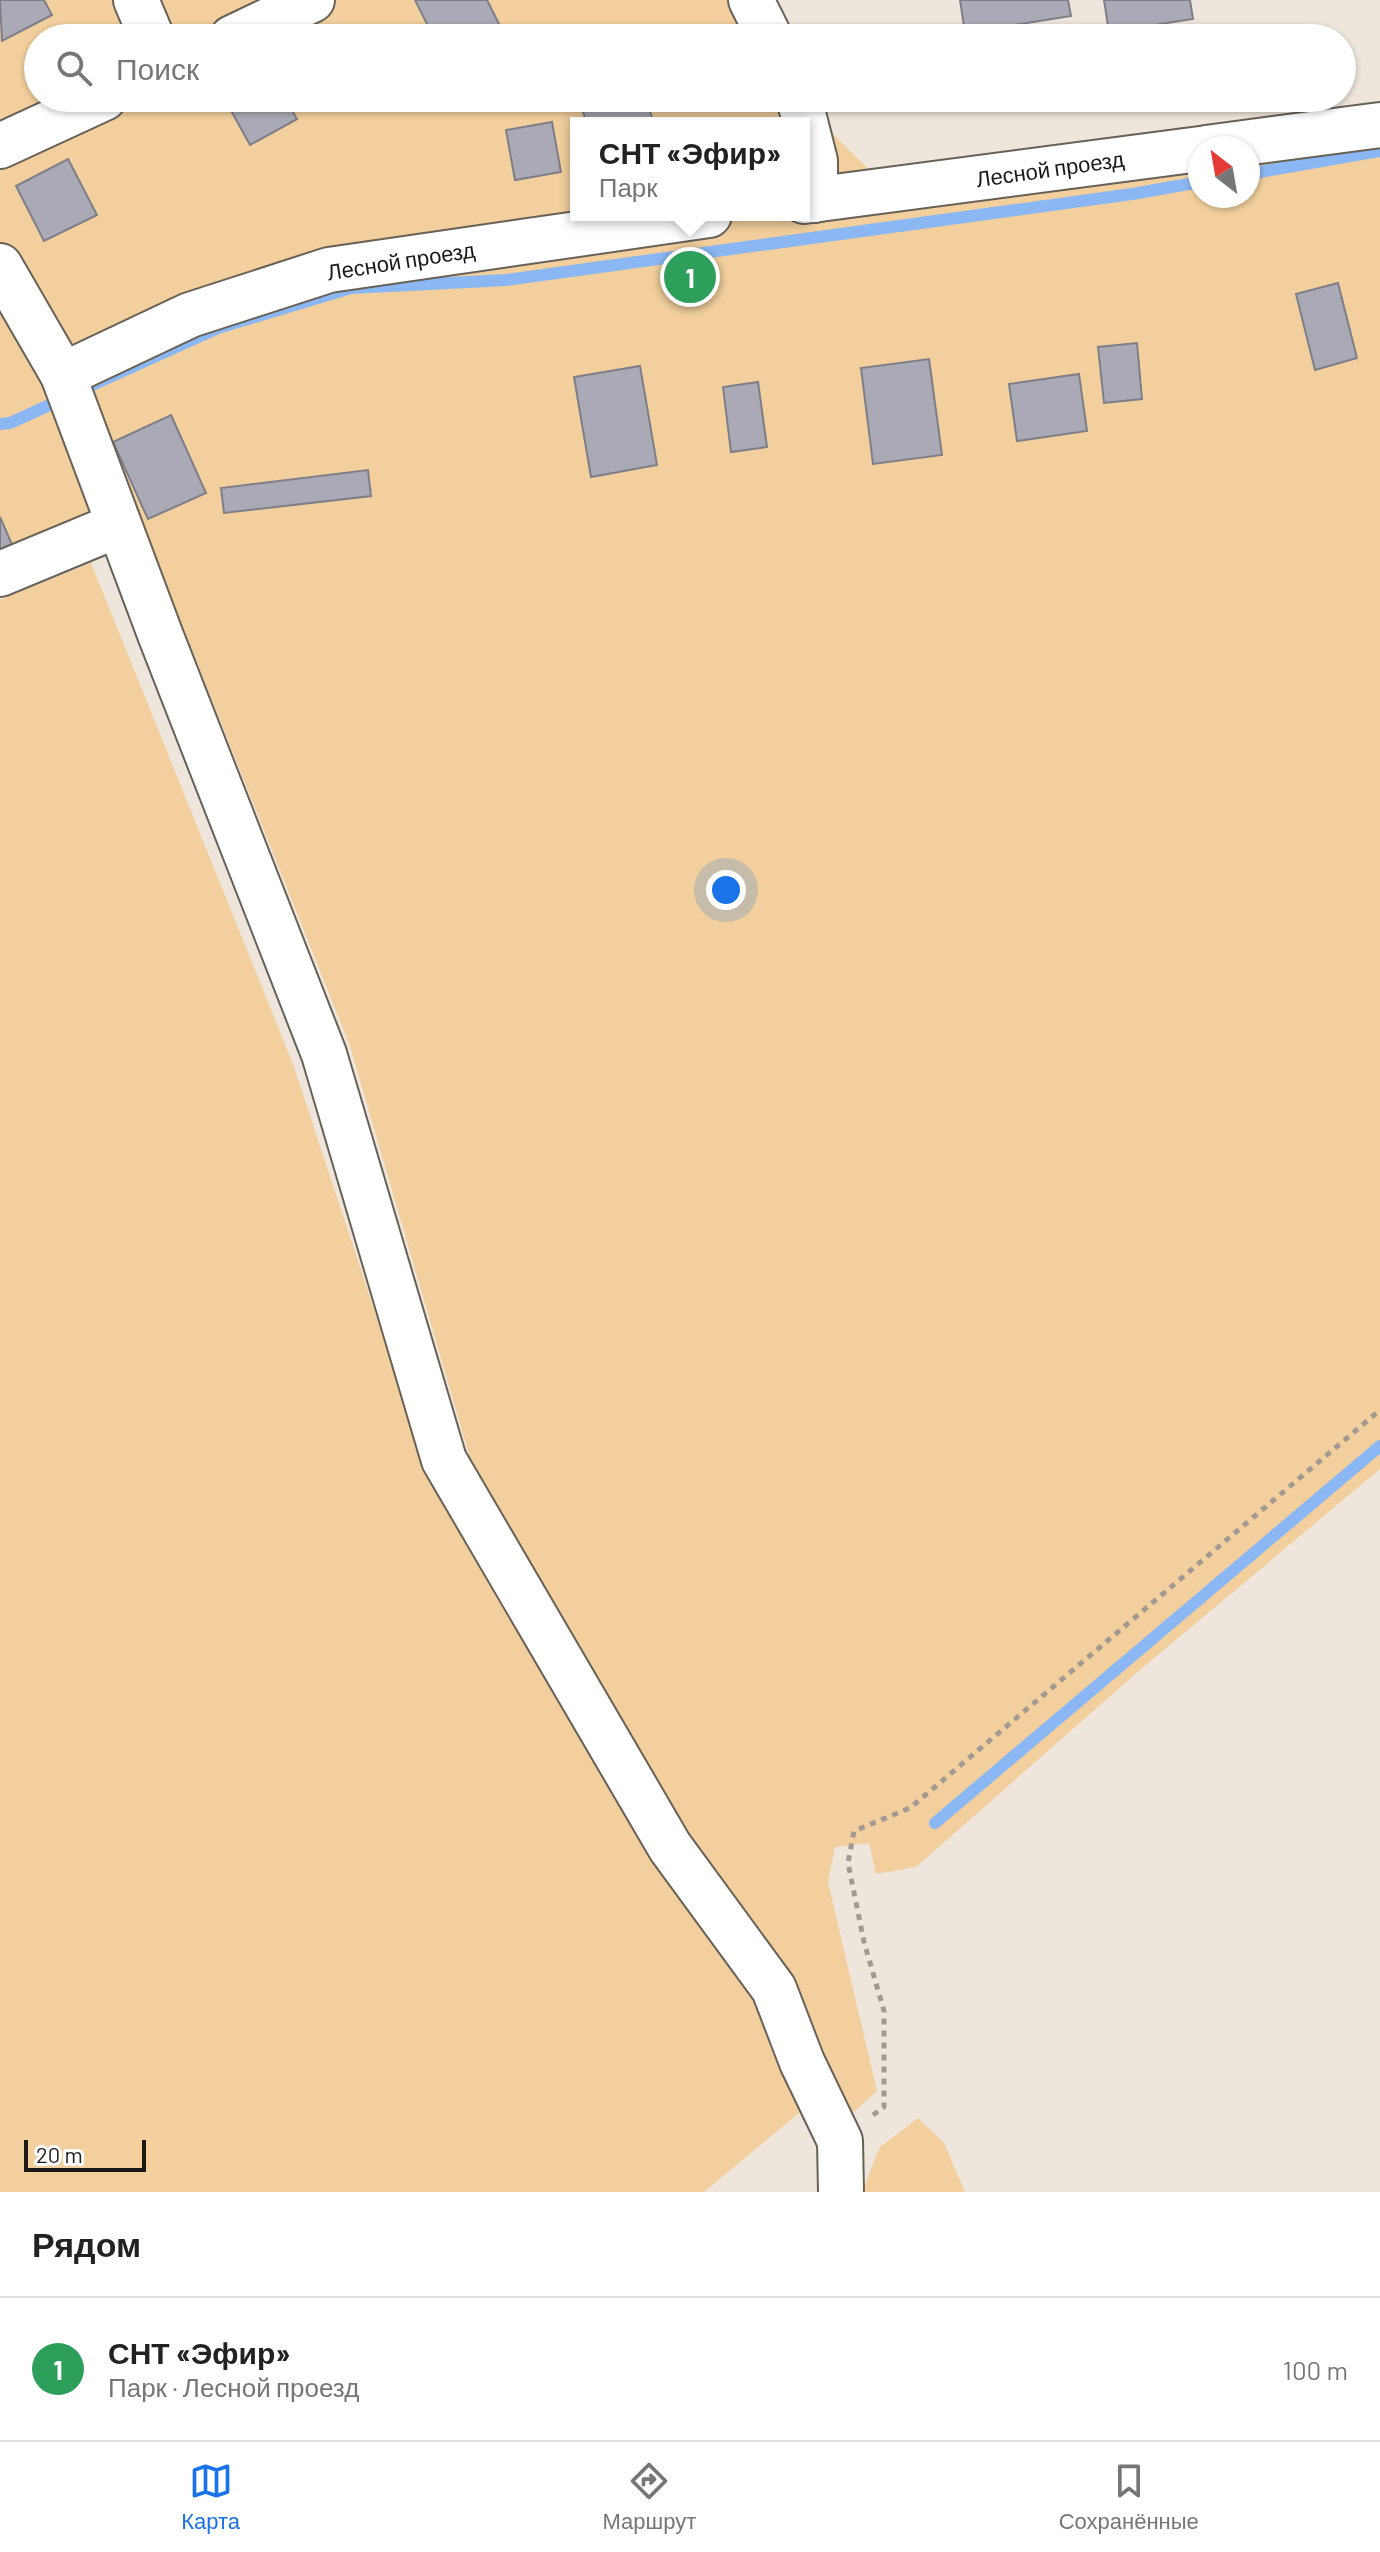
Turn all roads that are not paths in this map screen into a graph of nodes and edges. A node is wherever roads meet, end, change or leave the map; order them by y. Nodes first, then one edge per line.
1 (136, 0) edge
2 (312, 0) edge
3 (751, 0) edge
4 (146, 24) edge
5 (261, 24) edge
6 (763, 24) edge
7 (74, 112) edge
8 (1380, 125) edge
9 (810, 141) edge
10 (1260, 141) edge
11 (0, 146) edge
12 (1188, 150) edge
13 (810, 194) edge
14 (810, 200) edge
15 (668, 221) edge
16 (0, 266) edge
17 (63, 375) junction
18 (118, 525) junction
19 (0, 574) edge
20 (841, 2192) edge

1 - 4 street
2 - 5 street
3 - 6 street
7 - 11 street
8 - 10 street, Лесной проезд
9 - 13 street
12 - 14 street, Лесной проезд
15 - 17 street, Лесной проезд
16 - 17 street
17 - 18 street
18 - 19 street
18 - 20 street

